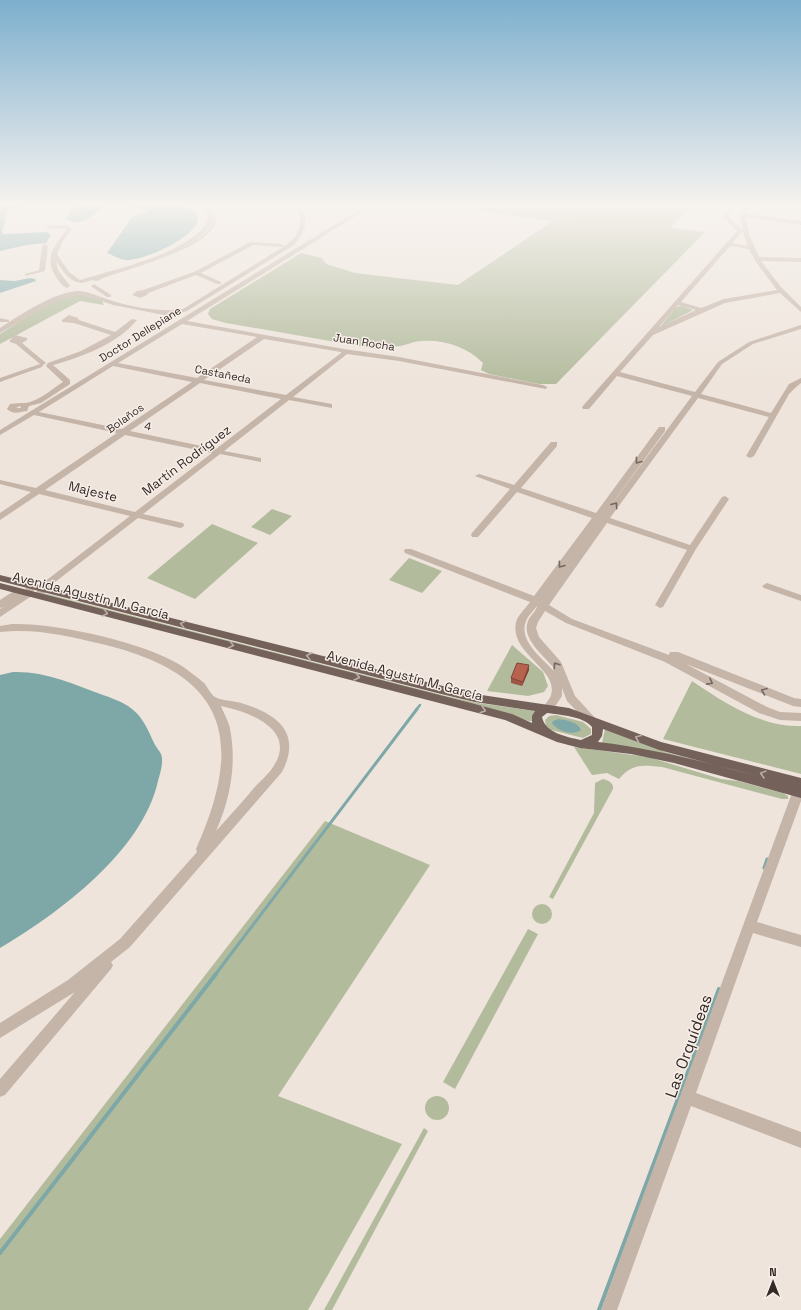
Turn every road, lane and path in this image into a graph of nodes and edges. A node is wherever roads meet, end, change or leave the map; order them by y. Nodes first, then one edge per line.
1 (53, 264) edge
2 (61, 264) edge
3 (134, 264) edge
4 (145, 264) edge
5 (213, 264) edge
6 (254, 264) edge
7 (275, 264) edge
8 (711, 264) edge
9 (762, 264) edge
10 (41, 267) joint
11 (63, 268) junction
12 (53, 269) junction
13 (196, 273) junction
14 (27, 275) dead end
15 (80, 281) junction
16 (221, 284) junction
17 (94, 285) junction
18 (66, 287) junction
19 (782, 291) junction
20 (144, 292) dead end
21 (79, 293) junction
22 (677, 303) junction
23 (124, 304) junction
24 (702, 310) junction
25 (801, 310) edge
26 (176, 312) junction
27 (134, 320) dead end
28 (184, 320) junction
29 (4, 321) edge
30 (75, 321) dead end
31 (801, 323) edge
32 (0, 326) edge
33 (801, 327) edge
34 (0, 331) edge
35 (115, 334) junction
36 (650, 335) junction
37 (262, 337) junction
38 (18, 343) dead end
39 (344, 351) junction
40 (112, 364) junction
41 (46, 365) junction
42 (616, 373) junction
43 (0, 380) edge
44 (801, 380) edge
45 (199, 381) junction
46 (543, 387) dead end
47 (692, 394) junction
48 (287, 398) junction
49 (26, 406) dead end
50 (329, 406) dead end
51 (586, 407) dead end
52 (33, 413) junction
53 (773, 416) junction
54 (124, 432) junction
55 (0, 433) edge
56 (554, 444) dead end
57 (218, 452) junction
58 (750, 456) dead end
59 (258, 460) dead end
60 (479, 476) dead end
61 (0, 482) edge
62 (515, 488) junction
63 (38, 491) junction
64 (725, 499) dead end
65 (135, 514) junction
66 (0, 517) edge
67 (601, 518) junction
68 (180, 525) dead end
69 (475, 535) dead end
70 (692, 549) junction
71 (408, 551) dead end
72 (0, 578) edge
73 (0, 586) edge
74 (768, 586) dead end
75 (20, 591) junction
76 (36, 591) junction
77 (801, 598) edge
78 (539, 603) junction
79 (5, 604) edge
80 (660, 605) dead end
81 (0, 614) edge
82 (0, 629) edge
83 (536, 641) junction
84 (524, 644) junction
85 (694, 668) junction
86 (559, 681) junction
87 (212, 701) junction
88 (800, 703) edge
89 (548, 708) junction
90 (801, 717) edge
91 (592, 720) junction
92 (546, 732) junction
93 (580, 744) junction
94 (800, 790) edge
95 (220, 809) junction
96 (238, 814) junction
97 (198, 858) junction
98 (750, 926) junction
99 (801, 941) edge
100 (125, 943) junction
101 (53, 998) junction
102 (66, 1013) junction
103 (0, 1031) edge
104 (0, 1090) edge
105 (687, 1097) junction
106 (801, 1140) edge
107 (609, 1310) edge

1 - 12 street
2 - 11 street
3 - 15 street
4 - 17 street
5 - 13 street
6 - 16 street
7 - 28 street, Doctor Dellepiane
8 - 22 street
9 - 19 street
10 - 12 street
10 - 14 street
11 - 12 street
11 - 15 street
12 - 18 street
13 - 16 street
13 - 20 street
15 - 17 street
15 - 18 street
16 - 26 street
17 - 21 street
17 - 23 street
18 - 21 street
18 - 29 street
19 - 24 street
19 - 25 street
21 - 23 street
21 - 34 street
22 - 24 street
22 - 36 street
23 - 26 street, Juan Rocha
24 - 36 street
26 - 28 street, Juan Rocha
27 - 35 street
28 - 37 street, Juan Rocha
28 - 40 street, Doctor Dellepiane
29 - 32 street
30 - 35 street
31 - 47 street
33 - 47 street
35 - 41 street
36 - 42 street
37 - 39 street, Juan Rocha
37 - 45 street, Bolaños
38 - 41 street
39 - 46 street, Juan Rocha
39 - 48 street, Martín Rodríguez
40 - 45 street, Castañeda
40 - 52 street, Doctor Dellepiane
41 - 43 street
41 - 49 street
42 - 47 street
42 - 51 street
44 - 53 street
45 - 48 street, Castañeda
45 - 54 street, Bolaños
47 - 53 street
47 - 67 street
48 - 50 street, Castañeda
48 - 57 street, Martín Rodríguez
52 - 54 street, 4
52 - 55 street, Doctor Dellepiane
53 - 58 street
54 - 57 street, 4
54 - 63 street, Bolaños
56 - 62 street
57 - 59 street, 4
57 - 65 street, Martín Rodríguez
60 - 62 street
61 - 63 street, Majeste
62 - 67 street
62 - 69 street
63 - 65 street, Majeste
63 - 66 street, Bolaños
64 - 70 street
65 - 68 street, Majeste
65 - 76 street, Martín Rodríguez
67 - 70 street
67 - 78 street
70 - 80 street
71 - 78 street
72 - 76 main road, Avenida Agustín M. García
73 - 75 main road, Avenida Agustín M. García
74 - 77 street
75 - 76 main road, Avenida Agustín M. García
75 - 79 street
76 - 79 street, Martín Rodríguez
89 -> 76 main road, Avenida Agustín M. García
76 -> 92 main road, Avenida Agustín M. García
78 - 83 street
78 - 84 street
78 - 85 street
79 - 81 street
82 - 87 street
83 - 84 street
86 -> 83 street
84 - 86 street
88 -> 85 street
85 -> 90 street
86 - 89 street
86 - 91 street
87 - 95 street
87 - 96 street
88 - 90 street
89 - 91 main road, Avenida Agustín M. García
89 - 92 main road
91 - 93 main road
94 -> 91 main road, Avenida Agustín M. García
92 - 93 main road, Avenida Agustín M. García
93 - 94 main road, Avenida Agustín M. García
94 - 98 street, Las Orquídeas
95 - 96 street
95 - 97 street
96 - 97 street
97 - 100 street
98 - 99 street
98 - 105 street, Las Orquídeas
100 - 101 street
100 - 102 street
101 - 102 street
101 - 103 street
102 - 104 street
105 - 106 street
105 - 107 street, Las Orquídeas

